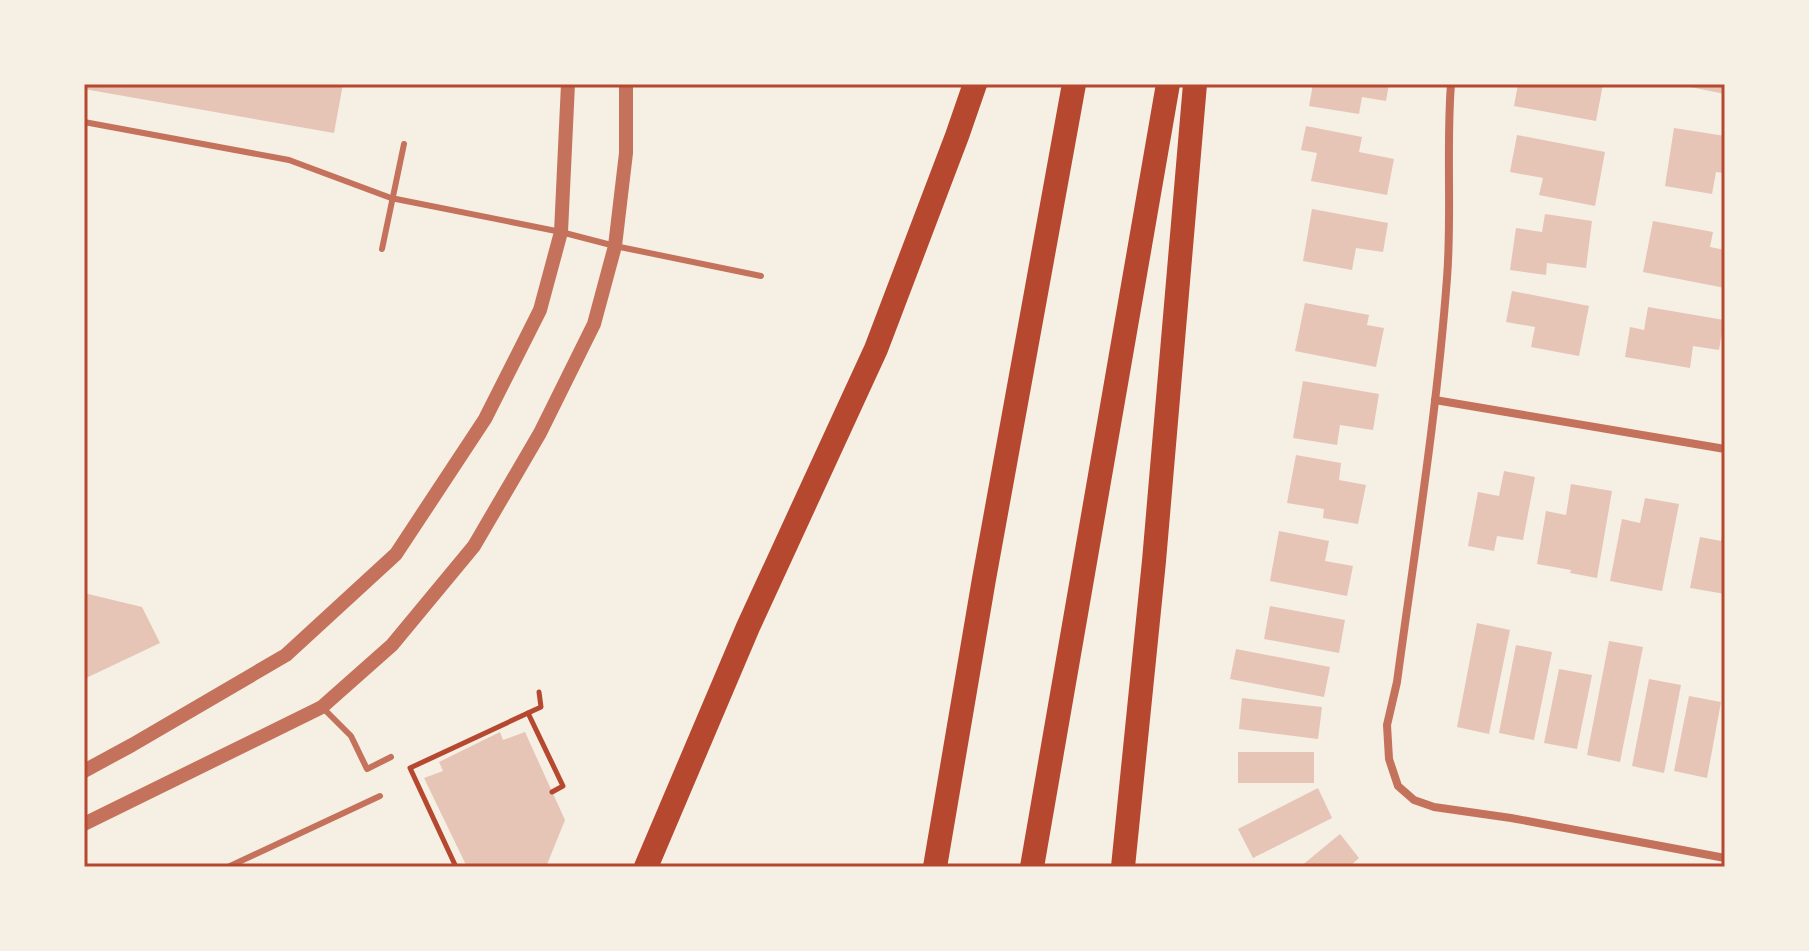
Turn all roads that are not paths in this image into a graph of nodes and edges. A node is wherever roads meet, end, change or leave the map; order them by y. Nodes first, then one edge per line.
1 (568, 84) edge
2 (626, 84) edge
3 (975, 84) edge
4 (1074, 84) edge
5 (1168, 84) edge
6 (1195, 84) edge
7 (1451, 84) edge
8 (84, 122) edge
9 (404, 144) dead end
10 (391, 198) junction
11 (561, 232) junction
12 (615, 246) junction
13 (382, 249) dead end
14 (761, 276) dead end
15 (1435, 400) junction
16 (1725, 449) edge
17 (322, 707) junction
18 (391, 757) dead end
19 (84, 771) edge
20 (380, 796) dead end
21 (84, 824) edge
22 (1725, 858) edge
23 (228, 867) edge
24 (646, 867) edge
25 (935, 867) edge
26 (1032, 867) edge
27 (1123, 867) edge

1 - 11 street
2 - 12 street
3 - 24 highway
4 - 25 highway
5 - 26 highway
6 - 27 highway
7 - 15 street
8 - 10 lane
9 - 10 lane
10 - 11 lane
10 - 13 lane
11 - 12 lane
11 - 19 street
12 - 14 lane
12 - 17 street
15 - 16 street
15 - 22 street
17 - 18 lane
17 - 21 street
20 - 23 lane

